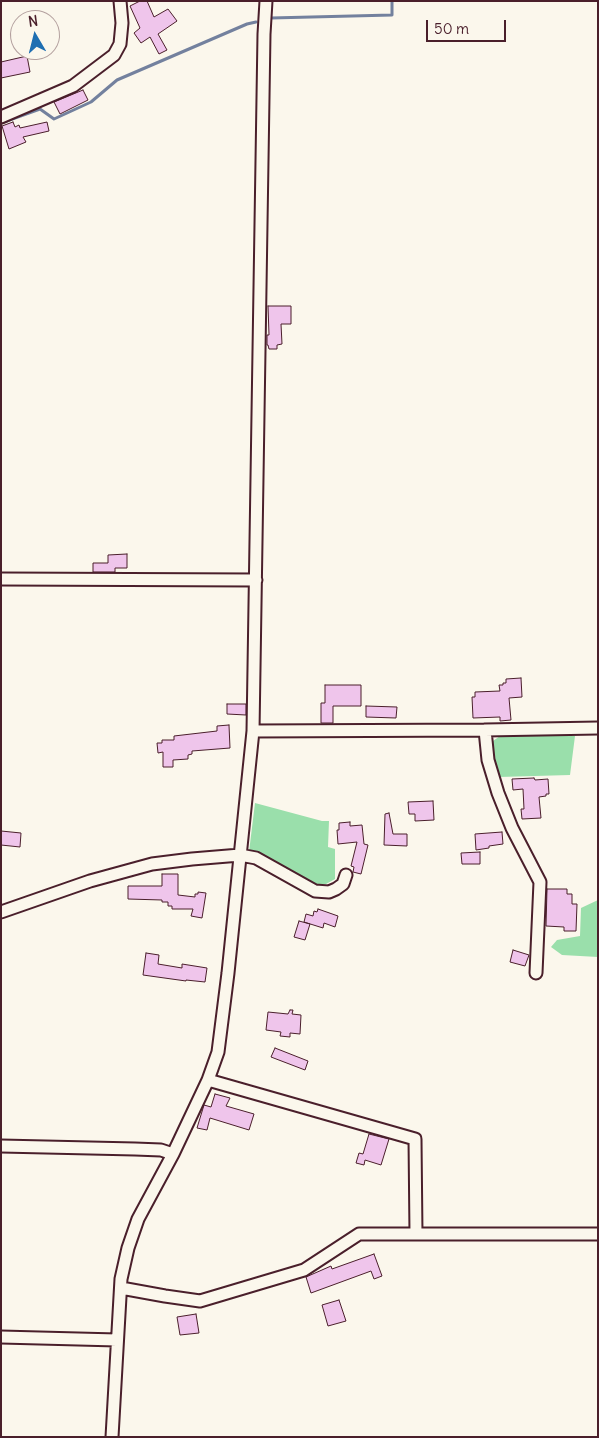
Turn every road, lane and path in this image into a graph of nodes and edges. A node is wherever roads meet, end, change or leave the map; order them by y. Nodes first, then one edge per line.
1 (120, 1) edge
2 (266, 1) edge
3 (1, 117) edge
4 (1, 579) edge
5 (256, 580) junction
6 (598, 728) edge
7 (253, 730) junction
8 (485, 730) junction
9 (240, 855) junction
10 (346, 875) dead end
11 (1, 912) edge
12 (536, 973) dead end
13 (208, 1080) junction
14 (1, 1146) edge
15 (173, 1154) junction
16 (416, 1234) junction
17 (598, 1234) edge
18 (121, 1288) junction
19 (1, 1337) edge
20 (117, 1340) junction
21 (112, 1437) edge

1 - 3 street
2 - 5 street
4 - 5 street
5 - 7 street
6 - 8 street
7 - 8 street
7 - 9 street
8 - 12 street
9 - 10 street
9 - 11 street
9 - 13 street
13 - 15 street
13 - 16 street
14 - 15 street
15 - 18 street
16 - 17 street
16 - 18 street
18 - 20 street
19 - 20 street
20 - 21 street

